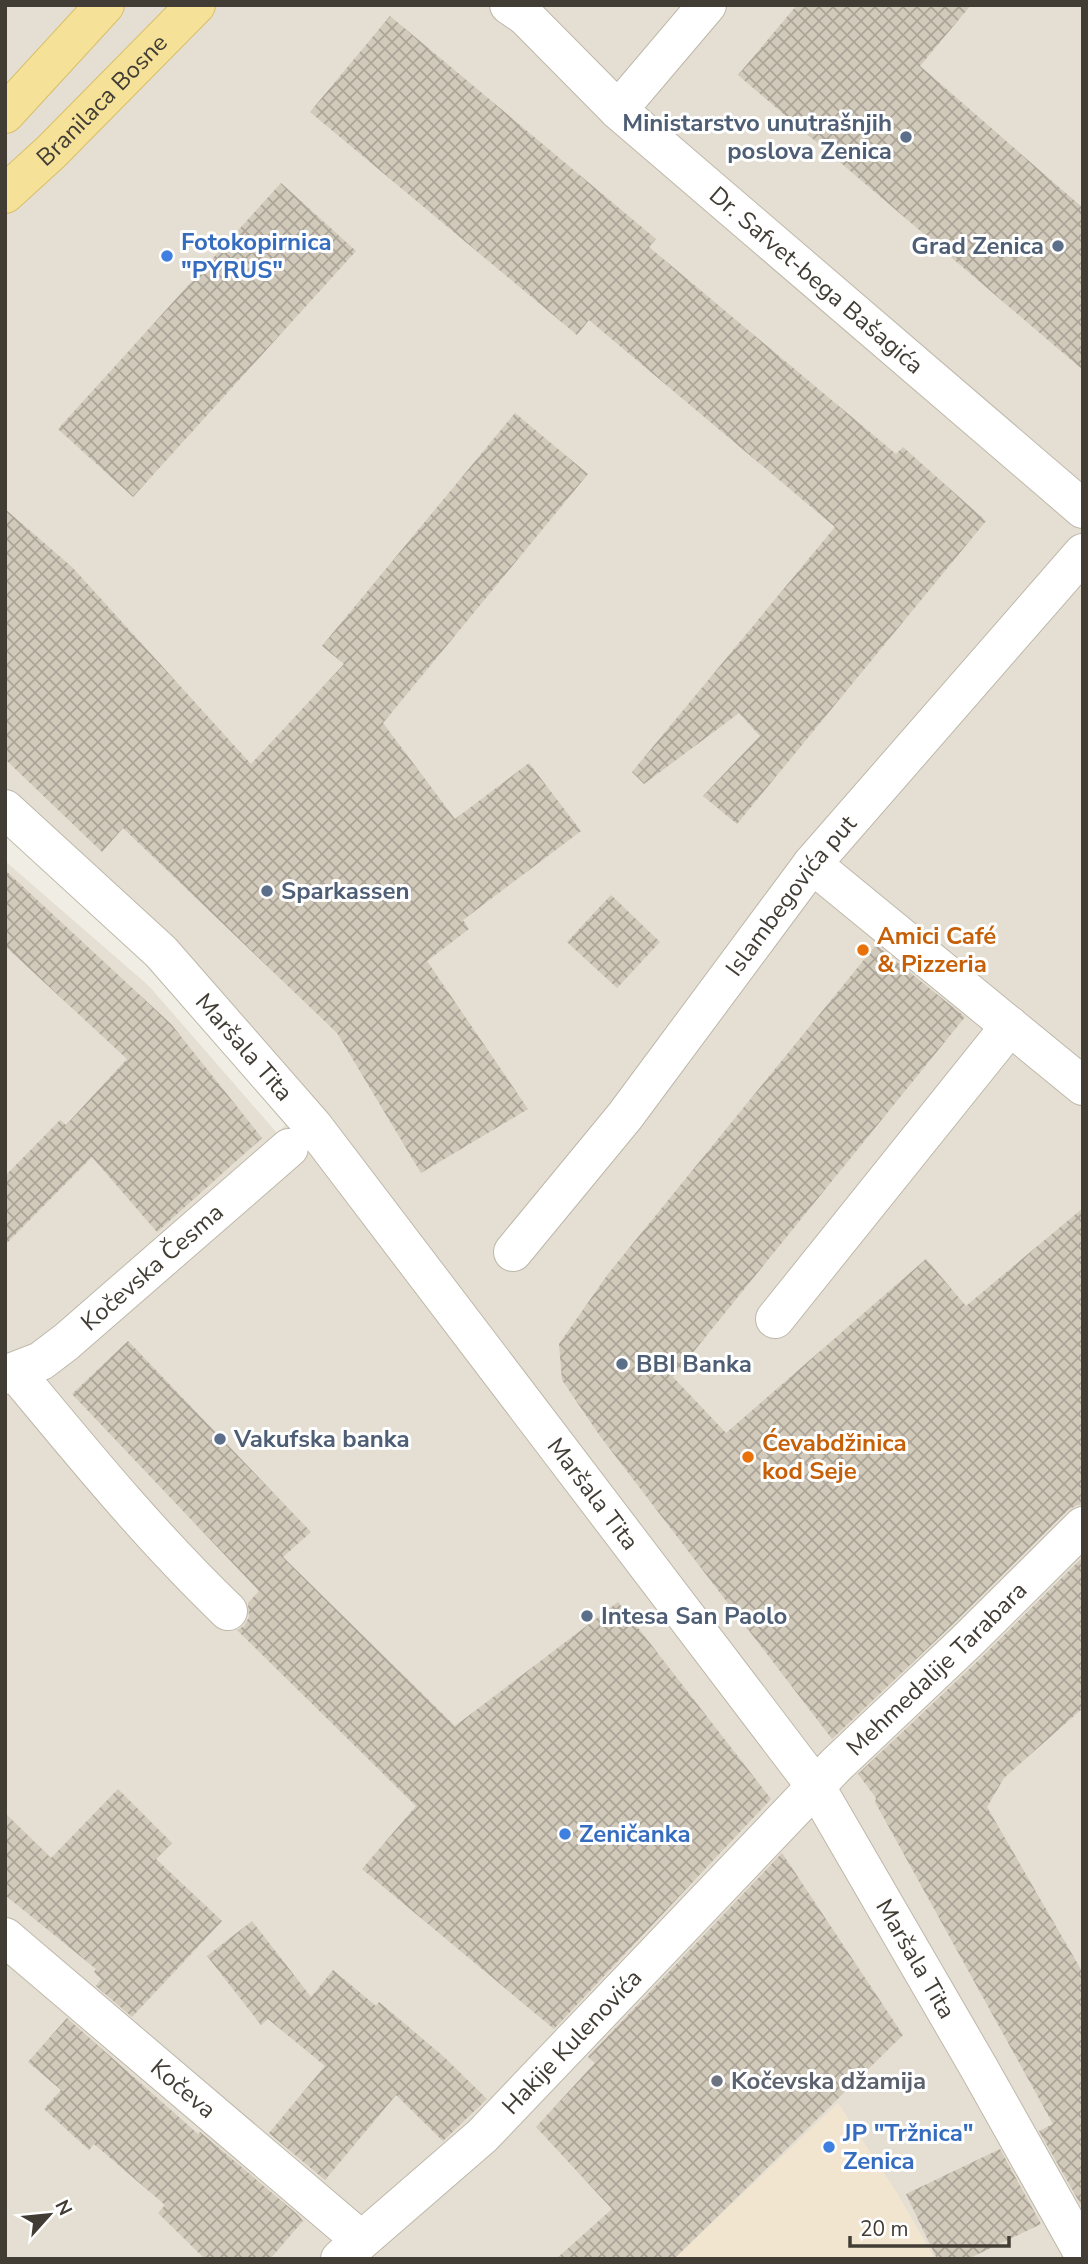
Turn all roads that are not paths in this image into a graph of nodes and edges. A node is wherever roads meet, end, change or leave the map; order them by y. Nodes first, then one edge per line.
1 (105, 5) edge
2 (196, 5) edge
3 (707, 5) edge
4 (518, 9) edge
5 (618, 110) junction
6 (5, 114) edge
7 (5, 194) edge
8 (1083, 509) edge
9 (1083, 554) edge
10 (5, 809) edge
11 (813, 864) junction
12 (1010, 1026) junction
13 (1083, 1086) edge
14 (289, 1148) dead end
15 (513, 1252) dead end
16 (775, 1319) dead end
17 (10, 1374) edge
18 (1083, 1526) edge
19 (228, 1611) dead end
20 (804, 1799) junction
21 (5, 1937) edge
22 (351, 2250) edge
23 (1083, 2253) edge

1 - 6 main road
2 - 7 main road, Branilaca Bosne
3 - 5 street
4 - 5 street, Dr. Safvet-bega Bašagića
5 - 8 street, Dr. Safvet-bega Bašagića
9 - 11 street, Islambegovića put
10 - 20 street, Maršala Tita
11 - 12 street
11 - 15 street, Islambegovića put
12 - 13 street
12 - 16 street
14 - 17 street, Kočevska Česma
17 - 19 street
18 - 20 street, Mehmedalije Tarabara
20 - 22 street, Hakije Kulenovića
20 - 23 street, Maršala Tita
21 - 22 street, Kočeva

